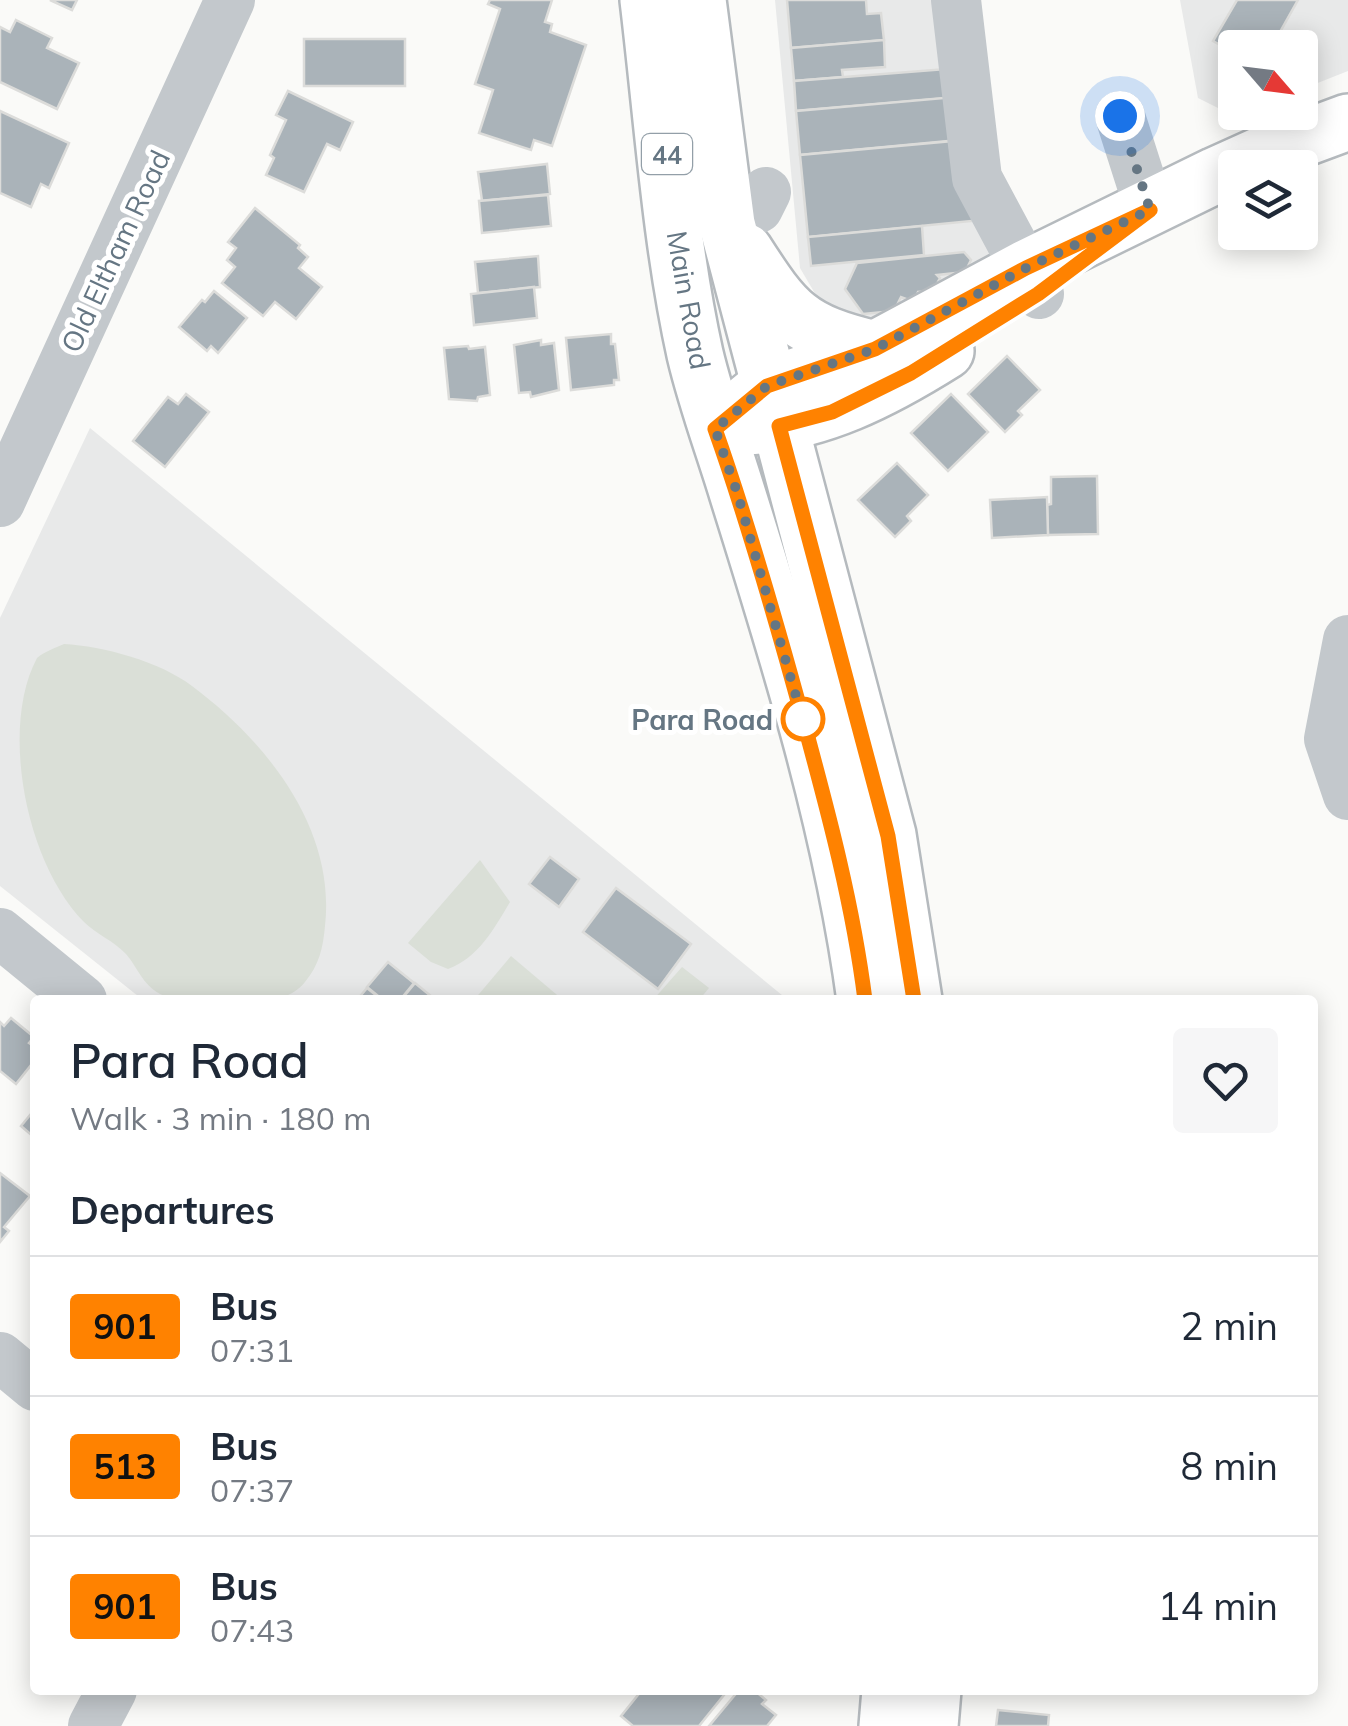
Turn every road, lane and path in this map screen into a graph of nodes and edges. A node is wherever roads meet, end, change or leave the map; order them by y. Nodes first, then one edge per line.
1 (230, 0) edge
2 (956, 0) edge
3 (688, 2) edge
4 (1120, 116) dead end
5 (1348, 122) edge
6 (746, 208) junction
7 (1150, 210) junction
8 (1032, 281) junction
9 (875, 349) junction
10 (773, 406) junction
11 (715, 429) junction
12 (0, 502) edge
13 (1348, 640) edge
14 (1348, 796) edge
15 (0, 932) edge
16 (76, 995) edge
17 (864, 995) edge
18 (913, 995) edge
19 (0, 1358) edge
20 (30, 1382) edge
21 (109, 1695) edge
22 (890, 1695) edge
23 (933, 1695) edge
24 (93, 1726) edge
25 (887, 1726) edge
26 (930, 1726) edge

1 - 12 street, Old Eltham Road
2 - 8 street
3 - 6 main road, Main Road / 44
3 - 11 main road, Main Road / 44
4 - 7 street
5 - 7 main road
6 - 9 main road
6 - 10 main road, Main Road / 44
7 - 8 main road
8 - 9 main road
8 - 10 main road
9 - 10 main road
10 - 11 main road
10 - 18 main road, Main Road / 44
11 - 17 main road, Main Road / 44
13 - 14 street
15 - 16 street
19 - 20 street
21 - 24 street
22 - 25 main road
23 - 26 main road

